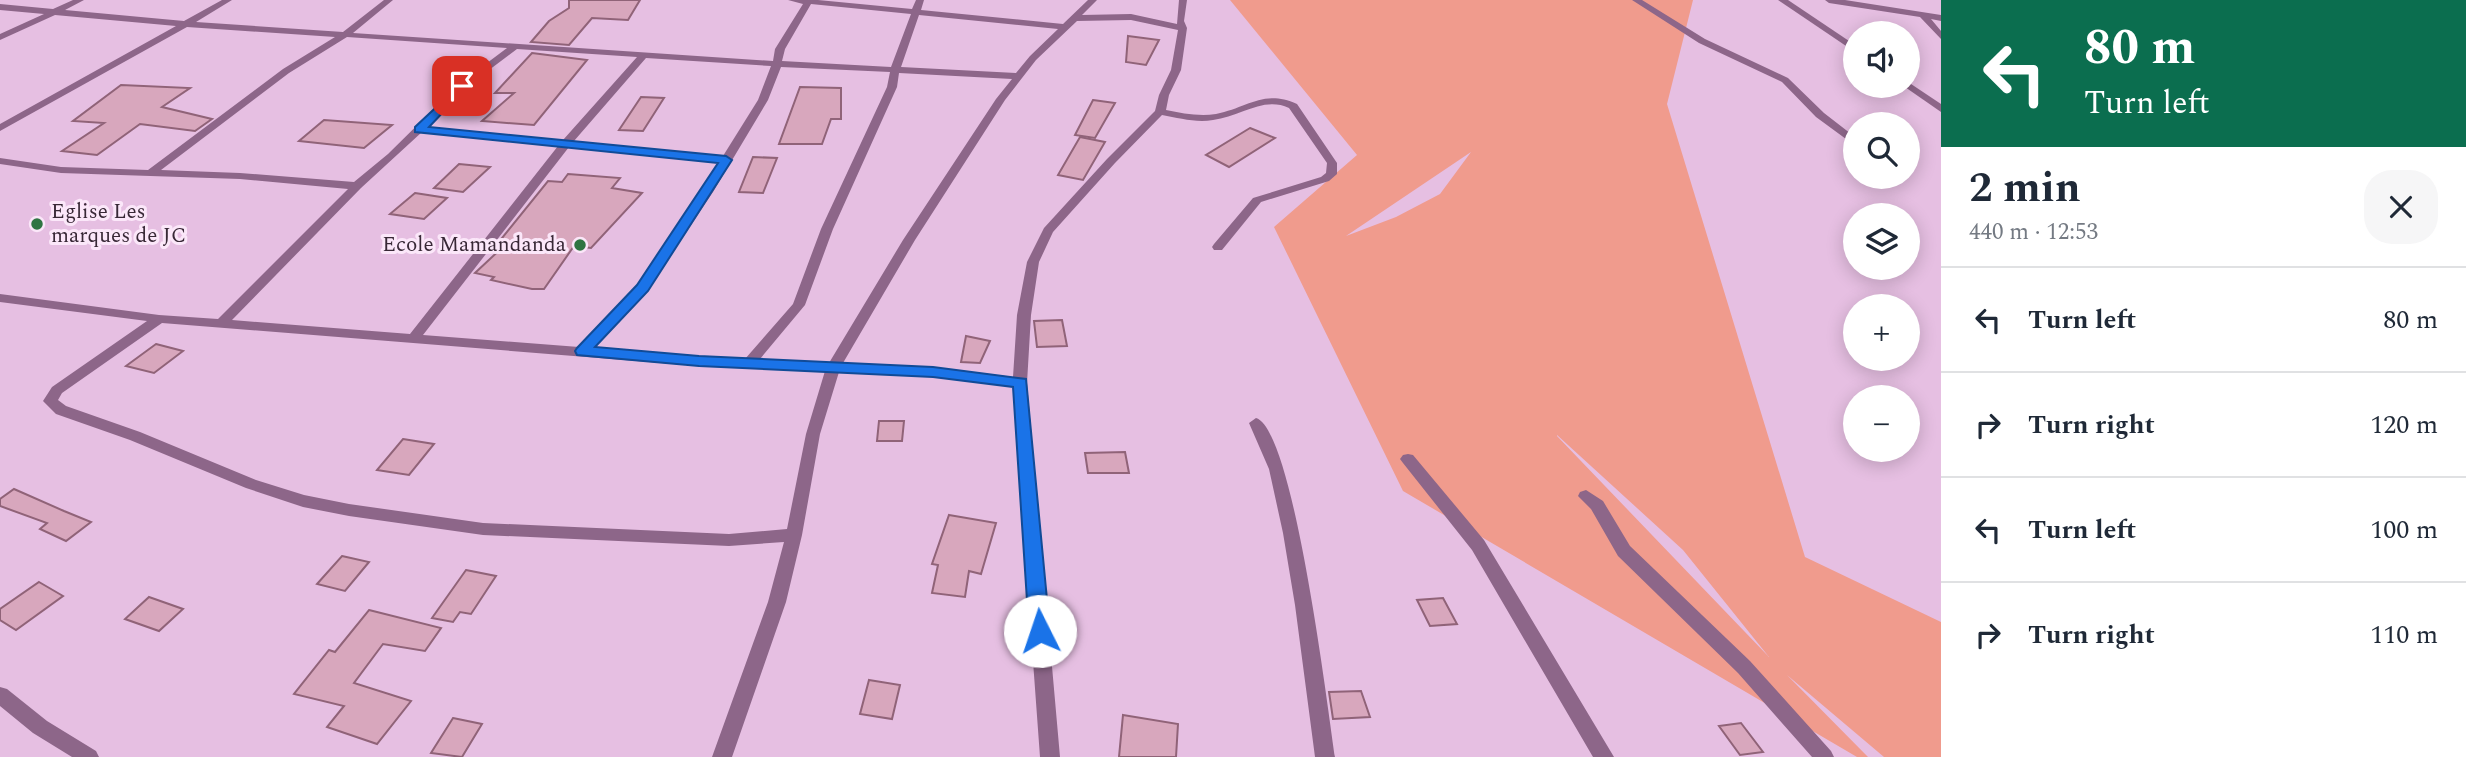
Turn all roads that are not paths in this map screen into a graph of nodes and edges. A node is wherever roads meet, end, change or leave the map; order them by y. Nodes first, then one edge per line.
1 (80, 0) edge
2 (228, 0) edge
3 (389, 0) edge
4 (792, 0) edge
5 (920, 0) edge
6 (1093, 0) edge
7 (1183, 0) edge
8 (1636, 0) edge
9 (1782, 0) edge
10 (1833, 0) edge
11 (809, 1) edge
12 (0, 7) edge
13 (915, 10) junction
14 (52, 12) junction
15 (1924, 16) junction
16 (1941, 19) edge
17 (1072, 22) junction
18 (188, 24) junction
19 (1183, 28) junction
20 (346, 34) junction
21 (1941, 36) edge
22 (0, 37) edge
23 (1843, 41) edge
24 (517, 45) junction
25 (644, 55) junction
26 (777, 64) junction
27 (895, 70) junction
28 (1019, 76) junction
29 (1920, 94) edge
30 (1941, 109) edge
31 (1160, 112) junction
32 (0, 128) edge
33 (420, 129) junction
34 (1843, 132) edge
35 (565, 145) junction
36 (726, 160) junction
37 (0, 161) edge
38 (149, 174) junction
39 (357, 186) junction
40 (1218, 247) dead end
41 (0, 298) edge
42 (159, 319) junction
43 (223, 322) junction
44 (414, 338) junction
45 (583, 351) junction
46 (748, 363) junction
47 (833, 368) junction
48 (1020, 383) junction
49 (1256, 423) dead end
50 (1408, 459) dead end
51 (1586, 496) dead end
52 (794, 535) junction
53 (0, 695) edge
54 (89, 757) edge
55 (722, 757) edge
56 (1050, 757) edge
57 (1325, 757) edge
58 (1604, 757) edge
59 (1824, 757) edge

1 - 14 street
2 - 18 street
3 - 20 street
4 - 11 street
5 - 13 street
6 - 17 street
7 - 19 street
8 - 34 street
9 - 23 street
10 - 15 street
11 - 13 street
11 - 26 street
12 - 14 street
13 - 17 street
13 - 27 street
14 - 18 street
14 - 22 street
15 - 16 street
15 - 21 street
17 - 19 street
17 - 28 street
18 - 20 street
18 - 32 street
19 - 31 street
20 - 24 street
20 - 38 street
24 - 25 street
24 - 33 street
25 - 26 street
25 - 35 street
26 - 27 street
26 - 36 street
27 - 28 street
27 - 46 street
28 - 47 street
29 - 30 street
31 - 40 street
31 - 48 street
33 - 35 street
33 - 39 street
35 - 36 street
35 - 44 street
36 - 45 street
37 - 38 street
38 - 39 street
39 - 43 street
41 - 42 street
42 - 43 street
42 - 52 street
43 - 44 street
44 - 45 street
45 - 46 street
46 - 47 street
47 - 48 street
47 - 52 street
48 - 56 street
49 - 57 street
50 - 58 street
51 - 59 street
52 - 55 street
53 - 54 street

